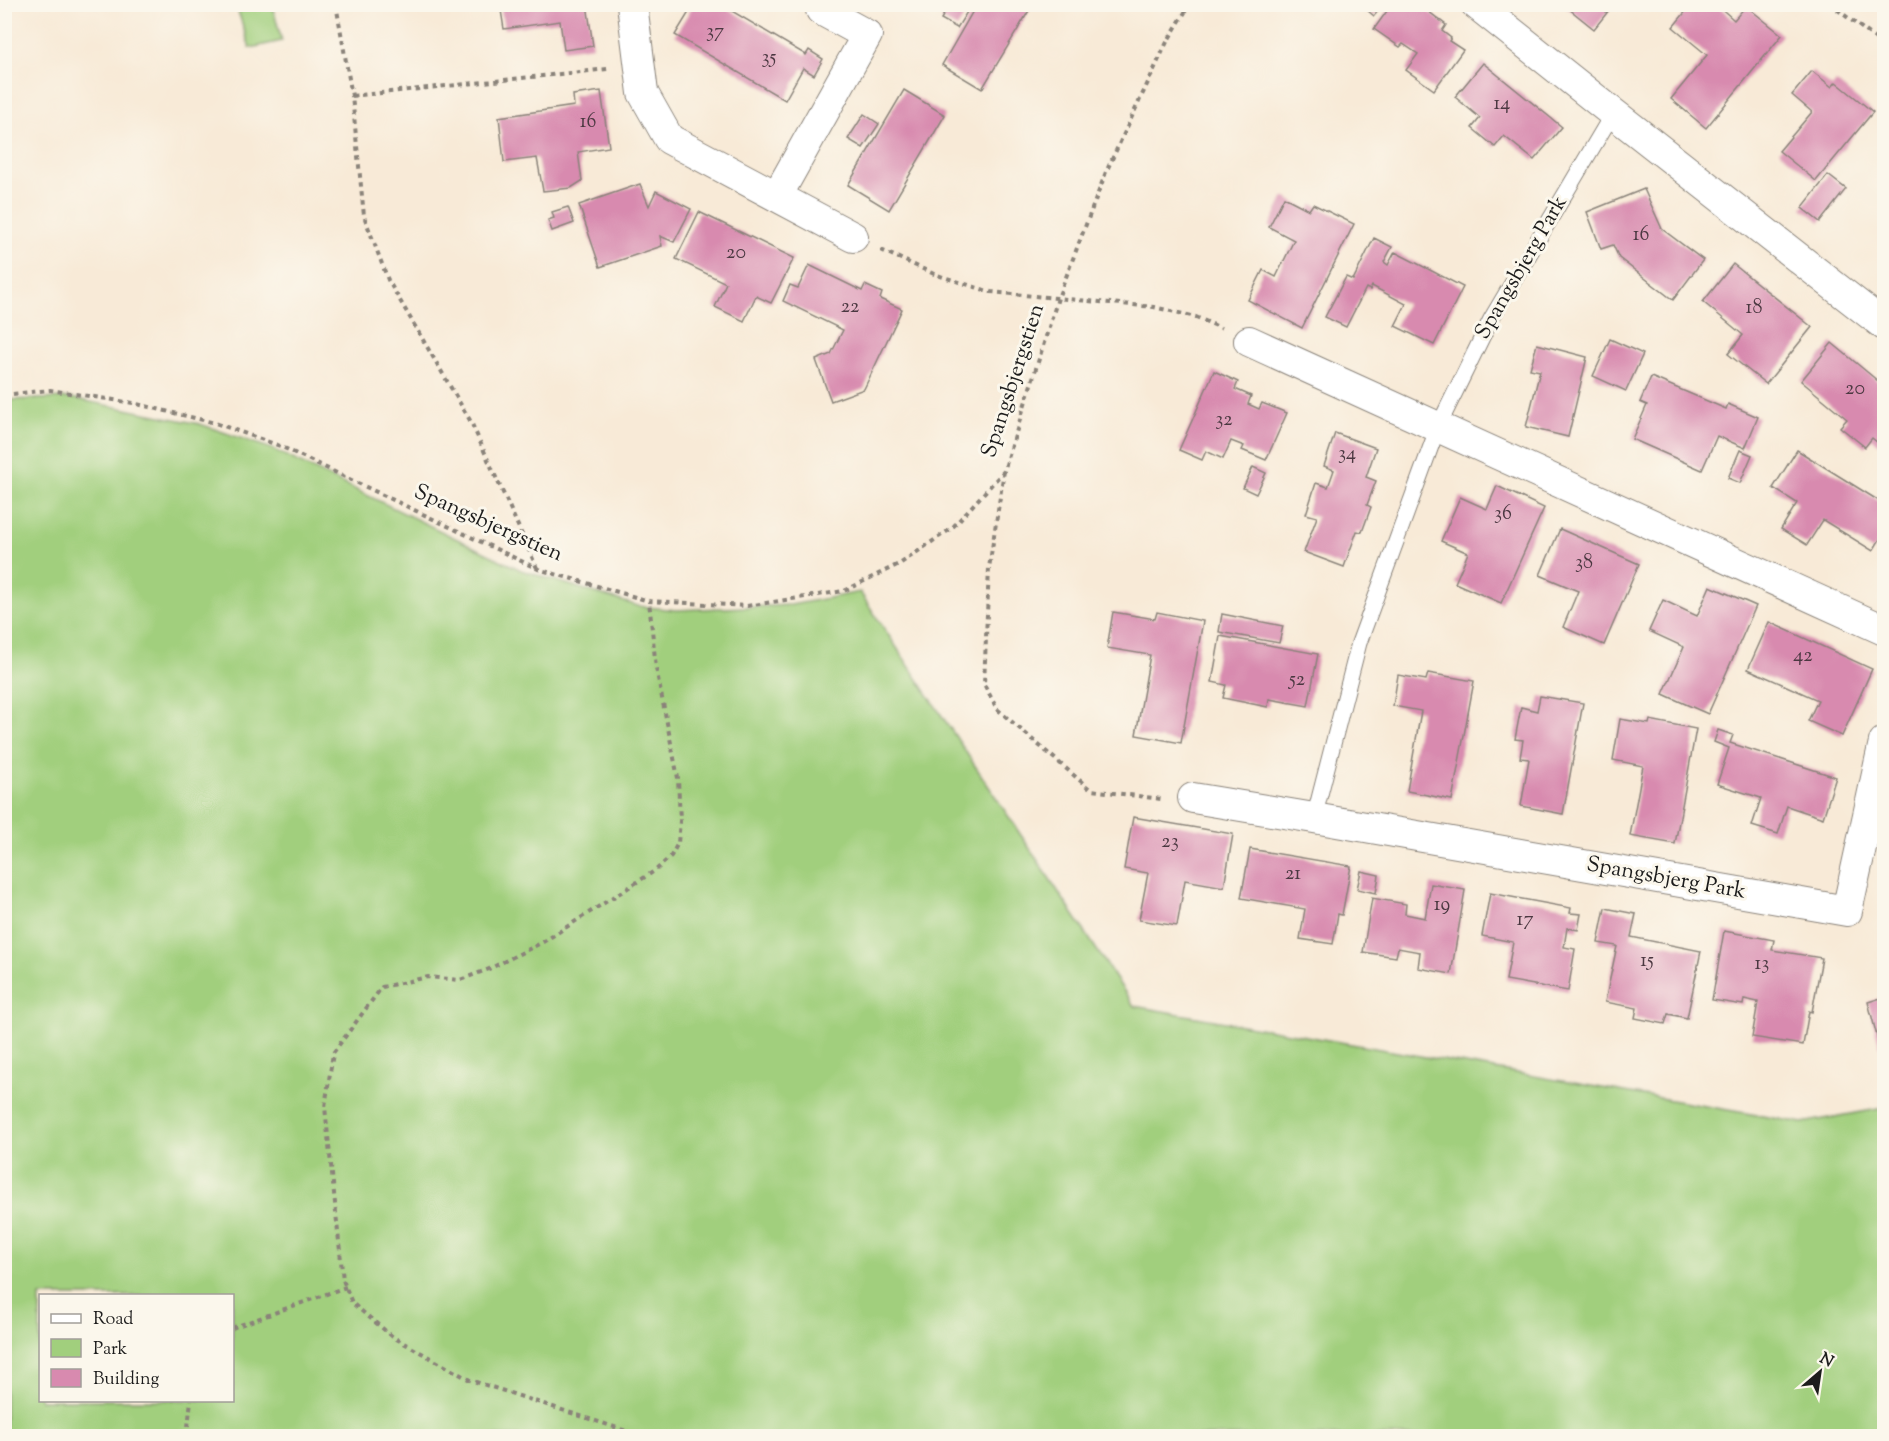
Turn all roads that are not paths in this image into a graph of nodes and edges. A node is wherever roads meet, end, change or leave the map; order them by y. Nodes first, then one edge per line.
1 (632, 4) edge
2 (824, 4) edge
3 (1476, 4) edge
4 (1612, 113) junction
5 (777, 196) junction
6 (853, 237) road end
7 (1884, 325) edge
8 (1249, 340) road end
9 (1438, 427) junction
10 (1884, 630) edge
11 (1884, 742) edge
12 (1193, 798) road end
13 (1314, 818) junction

1 - 5 street
2 - 5 street
3 - 4 street
4 - 7 street
4 - 9 lane, Spangsbjerg Park
5 - 6 street
8 - 9 street
9 - 10 street
9 - 13 lane, Spangsbjerg Park
11 - 13 street, Spangsbjerg Park
12 - 13 street, Spangsbjerg Park

